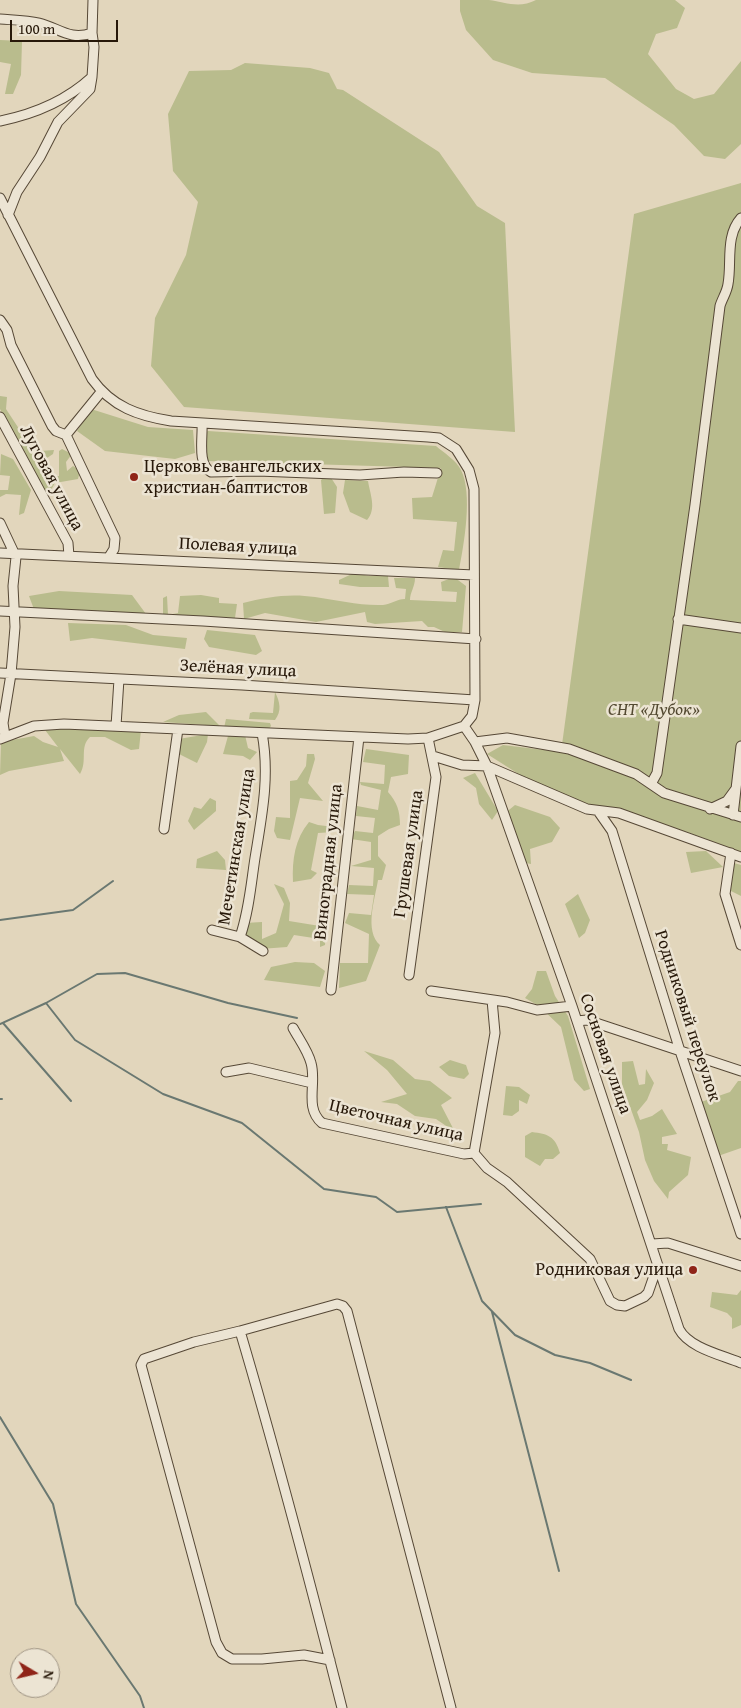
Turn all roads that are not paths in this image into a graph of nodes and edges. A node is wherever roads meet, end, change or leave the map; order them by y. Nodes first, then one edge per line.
1 (93, 0) edge
2 (0, 19) edge
3 (92, 33) junction
4 (92, 77) junction
5 (0, 121) edge
6 (0, 198) edge
7 (8, 215) junction
8 (741, 218) edge
9 (0, 320) edge
10 (101, 392) junction
11 (0, 417) edge
12 (202, 424) junction
13 (66, 435) junction
14 (437, 474) dead end
15 (0, 523) edge
16 (0, 553) edge
17 (15, 554) junction
18 (69, 556) junction
19 (109, 557) junction
20 (474, 575) junction
21 (0, 611) edge
22 (14, 612) junction
23 (678, 620) junction
24 (741, 628) edge
25 (476, 639) junction
26 (0, 673) edge
27 (11, 674) junction
28 (119, 679) junction
29 (475, 700) junction
30 (116, 726) junction
31 (464, 726) junction
32 (178, 729) junction
33 (2, 732) edge
34 (262, 733) junction
35 (359, 737) junction
36 (428, 738) junction
37 (475, 742) junction
38 (741, 746) edge
39 (433, 756) junction
40 (487, 766) junction
41 (651, 784) junction
42 (736, 788) junction
43 (710, 809) junction
44 (598, 811) junction
45 (737, 816) edge
46 (164, 829) dead end
47 (731, 853) junction
48 (741, 857) edge
49 (212, 930) dead end
50 (240, 937) junction
51 (741, 945) edge
52 (263, 951) dead end
53 (409, 975) dead end
54 (331, 990) dead end
55 (431, 991) dead end
56 (492, 1000) junction
57 (572, 1006) junction
58 (577, 1021) junction
59 (293, 1028) dead end
60 (680, 1051) junction
61 (741, 1071) edge
62 (226, 1072) dead end
63 (312, 1083) junction
64 (474, 1153) junction
65 (741, 1234) edge
66 (652, 1244) junction
67 (741, 1266) edge
68 (660, 1268) junction
69 (240, 1331) junction
70 (741, 1363) edge
71 (330, 1660) junction
72 (342, 1708) edge
73 (451, 1708) edge

1 - 3 street
2 - 3 street
3 - 4 street
4 - 5 street
4 - 7 street
6 - 7 street
7 - 10 street
8 - 23 street
9 - 13 street
10 - 12 street
10 - 13 street
11 - 18 street, Луговая улица
12 - 14 street
12 - 20 street
13 - 19 street
15 - 17 street
16 - 17 street, Полевая улица
17 - 18 street, Полевая улица
17 - 22 street
18 - 19 street, Полевая улица
19 - 20 street, Полевая улица
20 - 25 street
21 - 22 street
22 - 25 street
22 - 27 street
23 - 24 street
23 - 41 street
25 - 29 street
26 - 27 street, Зелёная улица
27 - 28 street, Зелёная улица
27 - 33 street
28 - 29 street, Зелёная улица
28 - 30 street
29 - 31 street
30 - 32 street
30 - 33 street
31 - 36 street
31 - 37 street, Сосновая улица
32 - 34 street
32 - 46 street
34 - 35 street
34 - 50 street, Мечетинская улица
35 - 36 street
35 - 54 street, Виноградная улица
36 - 39 street, Грушевая улица
37 - 40 street, Сосновая улица
37 - 41 street
38 - 42 street
39 - 40 street
39 - 53 street, Грушевая улица
40 - 44 street
40 - 57 street, Сосновая улица
41 - 43 street
42 - 43 street
42 - 45 street
43 - 45 street
44 - 47 street
44 - 60 street, Родниковый переулок
47 - 48 street
47 - 51 street
49 - 50 street, Мечетинская улица
50 - 52 street
55 - 56 street
56 - 57 street
56 - 64 street
57 - 58 street, Сосновая улица
58 - 60 street
58 - 66 street, Сосновая улица
59 - 63 street, Цветочная улица
60 - 61 street
60 - 65 street, Родниковый переулок
62 - 63 street, Цветочная улица
63 - 64 street, Цветочная улица
64 - 68 street
66 - 67 street
66 - 68 street, Сосновая улица
68 - 70 street, Сосновая улица
69 - 71 street
69 - 71 street
69 - 73 street
71 - 72 street

